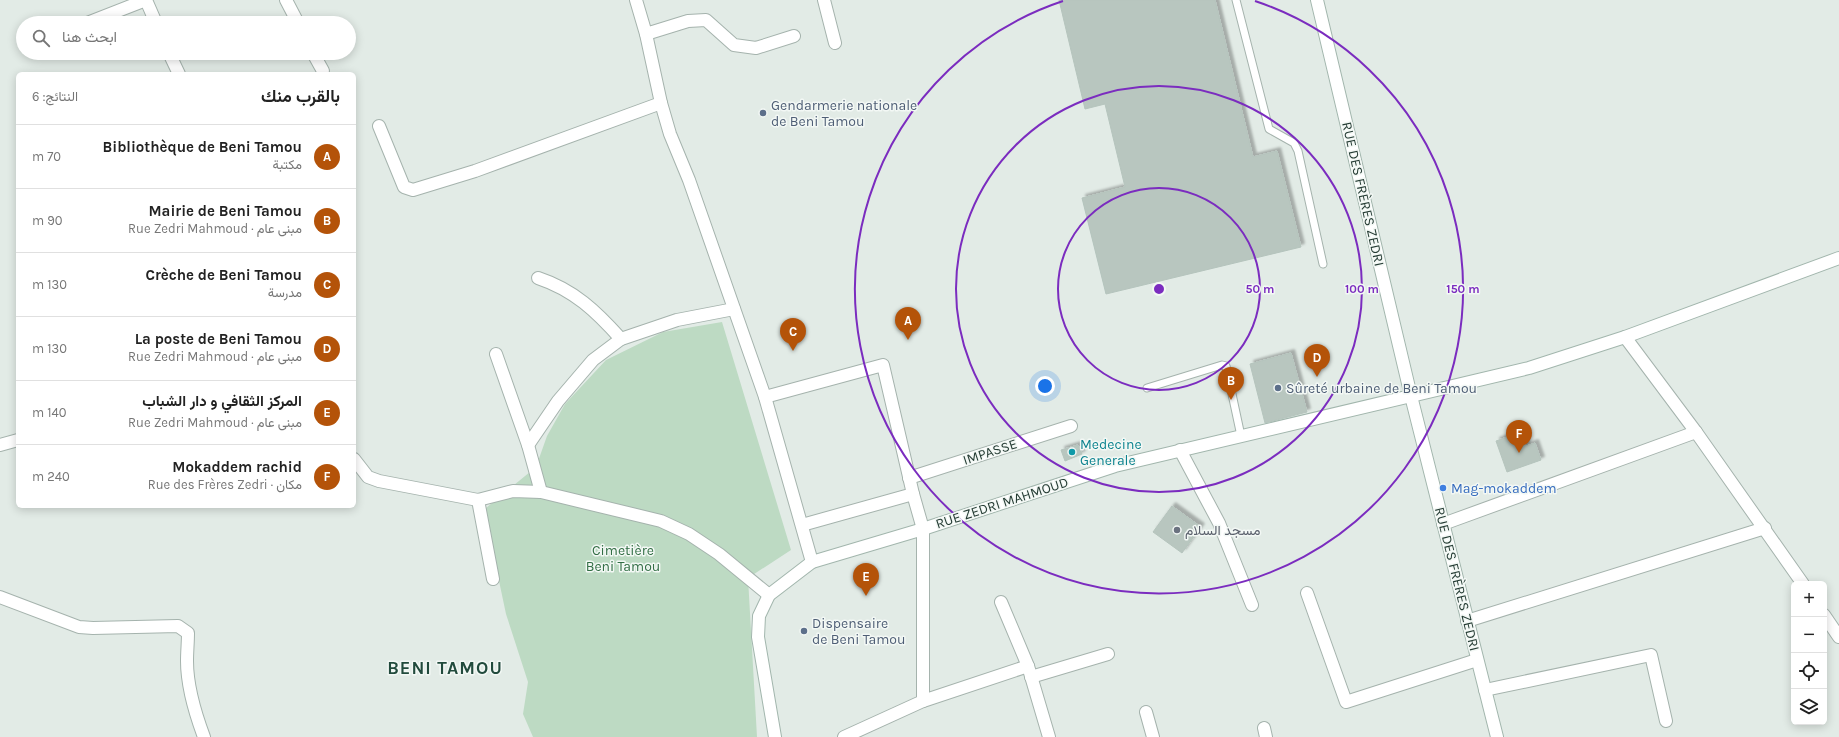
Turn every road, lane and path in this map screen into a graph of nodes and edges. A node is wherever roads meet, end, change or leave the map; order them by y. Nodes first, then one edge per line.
1 (146, 0) edge
2 (286, 0) edge
3 (636, 0) edge
4 (824, 0) edge
5 (1236, 0) edge
6 (1317, 0) edge
7 (105, 16) edge
8 (153, 16) edge
9 (294, 16) edge
10 (646, 34) junction
11 (794, 36) dead end
12 (835, 43) dead end
13 (172, 60) edge
14 (317, 60) edge
15 (323, 71) dead end
16 (178, 72) edge
17 (661, 103) junction
18 (380, 126) dead end
19 (1839, 258) edge
20 (1323, 264) dead end
21 (538, 278) dead end
22 (734, 309) junction
23 (1625, 337) junction
24 (621, 339) junction
25 (496, 354) dead end
26 (1147, 388) dead end
27 (1411, 396) junction
28 (766, 397) junction
29 (1071, 426) dead end
30 (1696, 432) junction
31 (1241, 436) junction
32 (16, 441) edge
33 (0, 445) edge
34 (528, 445) junction
35 (1180, 450) junction
36 (356, 462) edge
37 (909, 478) junction
38 (541, 492) junction
39 (913, 494) junction
40 (478, 500) junction
41 (1443, 524) junction
42 (802, 525) junction
43 (1765, 528) junction
44 (923, 529) junction
45 (812, 562) junction
46 (493, 578) dead end
47 (1801, 581) edge
48 (1306, 593) dead end
49 (769, 595) junction
50 (0, 597) edge
51 (1001, 602) dead end
52 (1252, 605) dead end
53 (1825, 617) edge
54 (1467, 622) junction
55 (1839, 637) edge
56 (1108, 654) dead end
57 (1477, 660) junction
58 (1029, 671) junction
59 (1485, 690) junction
60 (923, 701) junction
61 (1146, 712) dead end
62 (1666, 721) dead end
63 (204, 737) edge
64 (775, 737) edge
65 (844, 737) edge
66 (1049, 737) edge
67 (1153, 737) edge
68 (1497, 737) edge

1 - 7 street
1 - 8 street
2 - 9 street
3 - 10 street
4 - 12 street
5 - 20 lane
6 - 27 street, RUE DES FRÈRES ZEDRI
10 - 11 street
10 - 17 street
13 - 16 street
14 - 15 street
17 - 18 street
17 - 22 street
19 - 23 street, RUE ZEDRI MAHMOUD
21 - 24 street
22 - 24 street
22 - 28 street
23 - 27 street, RUE ZEDRI MAHMOUD
23 - 30 street
24 - 34 street
25 - 34 street
26 - 31 lane
27 - 31 street, RUE ZEDRI MAHMOUD
27 - 41 street, RUE DES FRÈRES ZEDRI
28 - 37 street
28 - 42 street
29 - 37 street, IMPASSE
30 - 41 street
30 - 43 street
31 - 35 street, RUE ZEDRI MAHMOUD
32 - 33 street
34 - 38 street
35 - 44 street, RUE ZEDRI MAHMOUD
35 - 52 street
36 - 40 street
37 - 39 street
38 - 40 street
38 - 49 street
39 - 42 street
39 - 44 street
40 - 46 street
41 - 54 street, RUE DES FRÈRES ZEDRI
42 - 45 street
43 - 47 street
43 - 54 street
44 - 45 street, RUE ZEDRI MAHMOUD
44 - 60 street
45 - 49 street, RUE ZEDRI MAHMOUD
48 - 57 street
49 - 64 street, RUE ZEDRI MAHMOUD
50 - 63 street
51 - 58 street
53 - 55 street
54 - 57 street, RUE DES FRÈRES ZEDRI
56 - 58 street
57 - 59 street, RUE DES FRÈRES ZEDRI
58 - 60 street
58 - 66 street
59 - 62 street
59 - 68 street, RUE DES FRÈRES ZEDRI
60 - 65 street
61 - 67 street

